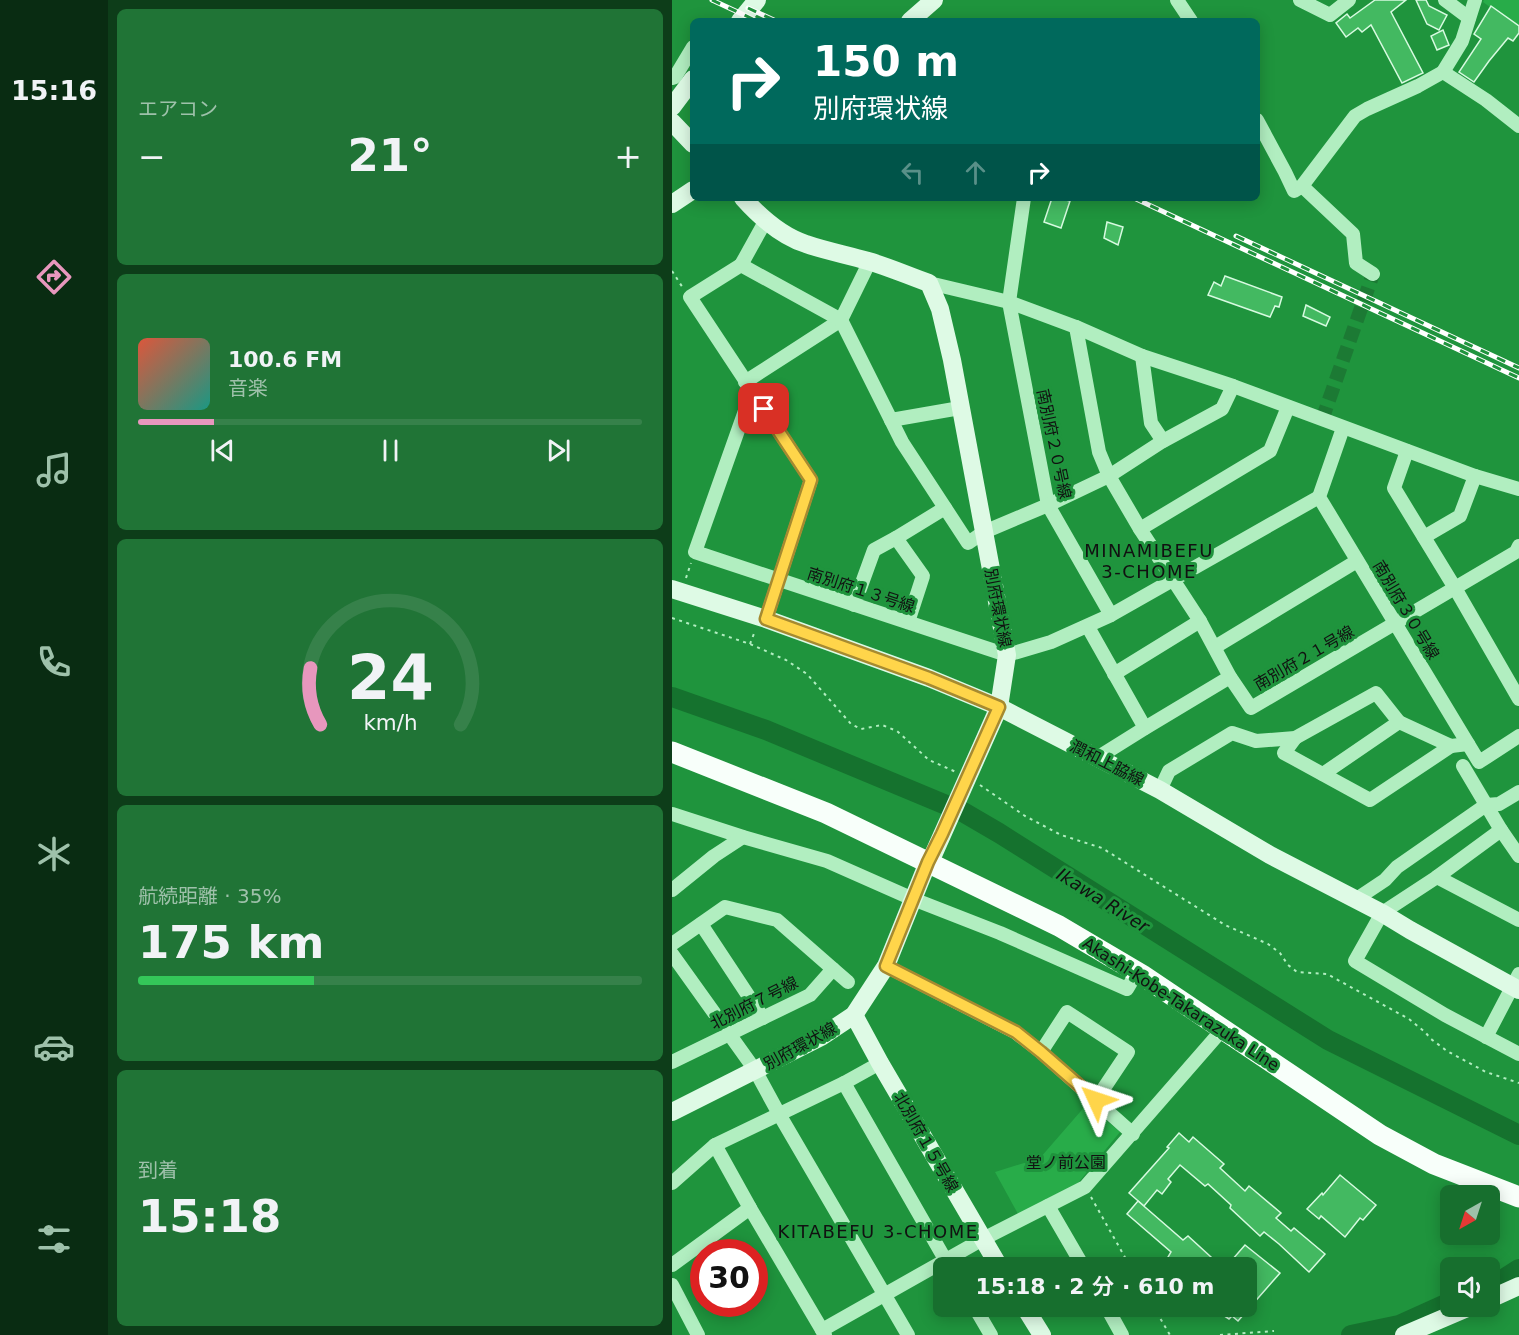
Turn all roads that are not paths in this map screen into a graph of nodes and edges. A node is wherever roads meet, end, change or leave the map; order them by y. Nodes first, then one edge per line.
1 (758, 0) edge
2 (934, 0) edge
3 (1177, 0) edge
4 (1300, 0) edge
5 (1349, 0) edge
6 (1445, 0) edge
7 (1475, 0) edge
8 (743, 18) edge
9 (913, 18) edge
10 (1189, 18) edge
11 (1469, 18) junction
12 (690, 52) edge
13 (1443, 72) junction
14 (672, 78) edge
15 (690, 83) edge
16 (672, 107) edge
17 (672, 122) edge
18 (1260, 126) edge
19 (1519, 126) edge
20 (690, 141) edge
21 (1302, 186) junction
22 (690, 192) edge
23 (746, 201) edge
24 (1024, 201) edge
25 (672, 204) edge
26 (766, 220) junction
27 (870, 261) junction
28 (741, 265) junction
29 (1373, 274) dead end
30 (929, 283) junction
31 (1009, 302) junction
32 (841, 320) junction
33 (1076, 327) junction
34 (1142, 356) junction
35 (1233, 386) junction
36 (748, 387) junction
37 (1288, 407) junction
38 (960, 408) junction
39 (891, 420) junction
40 (1343, 428) junction
41 (1163, 441) junction
42 (1407, 451) junction
43 (1109, 476) junction
44 (1474, 477) junction
45 (1519, 489) edge
46 (1319, 497) junction
47 (1048, 505) junction
48 (945, 508) junction
49 (1140, 529) junction
50 (984, 532) junction
51 (1424, 537) junction
52 (896, 538) junction
53 (1518, 552) edge
54 (1357, 561) junction
55 (779, 580) junction
56 (1173, 580) junction
57 (1455, 588) junction
58 (677, 590) edge
59 (854, 605) junction
60 (1112, 615) junction
61 (766, 619) junction
62 (1200, 621) junction
63 (908, 622) junction
64 (1395, 624) junction
65 (1088, 627) junction
66 (1215, 647) junction
67 (1007, 655) junction
68 (1114, 674) junction
69 (1230, 677) junction
70 (1519, 699) edge
71 (999, 707) junction
72 (1399, 722) junction
73 (1145, 728) junction
74 (1519, 736) edge
75 (1294, 738) junction
76 (1468, 744) junction
77 (1451, 746) junction
78 (672, 752) edge
79 (1097, 758) junction
80 (1463, 766) dead end
81 (1323, 774) junction
82 (1160, 790) junction
83 (1519, 792) edge
84 (1486, 805) junction
85 (672, 814) edge
86 (1501, 830) junction
87 (743, 837) junction
88 (1519, 856) edge
89 (931, 857) junction
90 (1437, 877) junction
91 (672, 890) edge
92 (913, 899) junction
93 (1355, 900) junction
94 (1382, 913) junction
95 (1519, 920) edge
96 (701, 924) junction
97 (672, 944) edge
98 (672, 954) edge
99 (886, 966) junction
100 (833, 969) junction
101 (1137, 972) junction
102 (848, 982) dead end
103 (1517, 983) edge
104 (854, 1015) junction
105 (763, 1018) junction
106 (1222, 1030) junction
107 (729, 1034) junction
108 (1486, 1037) junction
109 (1041, 1052) junction
110 (1519, 1054) edge
111 (672, 1062) edge
112 (880, 1063) junction
113 (755, 1070) junction
114 (844, 1083) junction
115 (1096, 1100) junction
116 (672, 1112) edge
117 (779, 1114) junction
118 (1133, 1134) junction
119 (716, 1145) junction
120 (672, 1183) edge
121 (1519, 1197) edge
122 (1048, 1206) junction
123 (750, 1208) junction
124 (983, 1239) junction
125 (944, 1257) edge
126 (958, 1257) edge
127 (994, 1257) edge
128 (1078, 1257) edge
129 (672, 1264) edge
130 (933, 1271) edge
131 (672, 1285) edge
132 (1519, 1286) edge
133 (885, 1295) junction
134 (1500, 1295) edge
135 (980, 1317) edge
136 (1031, 1317) edge
137 (1112, 1317) edge
138 (1446, 1317) edge
139 (824, 1332) edge
140 (698, 1335) edge
141 (908, 1335) edge
142 (991, 1335) edge
143 (1042, 1335) edge
144 (1122, 1335) edge
145 (1404, 1335) edge

1 - 8 street
2 - 9 street
3 - 10 street
4 - 5 street
6 - 11 street
7 - 11 street
11 - 13 street
12 - 14 street
13 - 19 street
13 - 21 street
15 - 16 street
17 - 20 street
18 - 21 street
21 - 29 street
22 - 25 street
23 - 26 street
24 - 31 street, 南別府２０号線
26 - 27 street
26 - 28 street
27 - 30 street
27 - 32 street
28 - 32 street
28 - 36 street
30 - 31 street
30 - 38 street, 別府環状線
31 - 33 street
31 - 47 street, 南別府２０号線
32 - 36 street
32 - 39 street
33 - 34 street
33 - 43 street, 南別府２１号線
34 - 35 street
34 - 41 street
35 - 37 street
35 - 41 street
36 - 55 street
36 - 55 street, 南別府１３号線
37 - 40 street
37 - 49 street
38 - 39 street
38 - 50 street, 別府環状線
39 - 48 street
40 - 42 street
40 - 46 street
41 - 43 street
42 - 44 street
42 - 51 street
43 - 47 street
43 - 49 street, 南別府２１号線
44 - 45 street
44 - 51 street
46 - 54 street, 南別府３０号線
46 - 56 street
47 - 50 street
47 - 60 street, 南別府２０号線
48 - 50 street
48 - 52 street
49 - 56 street, 南別府２１号線
50 - 67 street, 別府環状線
51 - 57 street
52 - 59 street
52 - 63 street
53 - 57 street, 南別府２１号線
54 - 64 street, 南別府３０号線
54 - 66 street
55 - 59 street, 南別府１３号線
55 - 61 street
56 - 60 street
56 - 62 street, 南別府２１号線
57 - 64 street, 南別府２１号線
57 - 70 street
58 - 61 street, 潤和上脇線
59 - 63 street, 南別府１３号線
60 - 65 street
61 - 71 street, 潤和上脇線
62 - 66 street, 南別府２１号線
62 - 68 street
63 - 67 street, 南別府１３号線
64 - 69 street, 南別府２１号線
64 - 76 street, 南別府３０号線
65 - 67 street
65 - 68 street
66 - 69 street, 南別府２１号線
67 - 71 street, 別府環状線
68 - 73 street
69 - 73 street
71 - 79 street, 潤和上脇線
71 - 89 street, 別府環状線
72 - 75 street
72 - 77 street
72 - 81 street
73 - 79 street
74 - 76 street, 南別府３０号線
75 - 81 street
75 - 82 street
76 - 77 street
77 - 81 street
78 - 89 main road, Akashi-Kobe-Takarazuka Line
79 - 82 street, 潤和上脇線
80 - 84 street
82 - 93 street, 潤和上脇線
83 - 84 street
84 - 86 street
84 - 93 street
85 - 87 street
86 - 88 street
86 - 90 street
87 - 91 street
87 - 92 street
89 - 92 street, 別府環状線
89 - 101 main road, Akashi-Kobe-Takarazuka Line
90 - 94 street
90 - 95 street
92 - 99 street, 別府環状線
92 - 101 street
93 - 94 street, 潤和上脇線
94 - 103 street, 潤和上脇線
94 - 108 street
96 - 97 street
96 - 100 street
96 - 105 street
98 - 107 street
99 - 104 street, 別府環状線
99 - 109 street
100 - 102 street
100 - 105 street, 北別府７号線
101 - 106 main road, Akashi-Kobe-Takarazuka Line
103 - 108 street
104 - 112 street, 北別府１５号線
104 - 113 street, 別府環状線
105 - 107 street, 北別府７号線
106 - 118 street
106 - 121 main road, Akashi-Kobe-Takarazuka Line
107 - 111 street, 北別府７号線
107 - 113 street
108 - 110 street
109 - 115 street
109 - 115 street
112 - 114 street
112 - 124 street, 北別府１５号線
113 - 116 street, 別府環状線
113 - 117 street
114 - 117 street
114 - 125 street
115 - 118 street
117 - 119 street
117 - 133 street
118 - 122 street
119 - 120 street
119 - 123 street
122 - 124 street
122 - 128 street
123 - 129 street
123 - 139 street
124 - 126 street
124 - 127 street, 北別府１５号線
130 - 133 street
131 - 140 street
132 - 134 street
133 - 139 street
133 - 141 street
135 - 142 street
136 - 143 street
137 - 144 street
138 - 145 street

